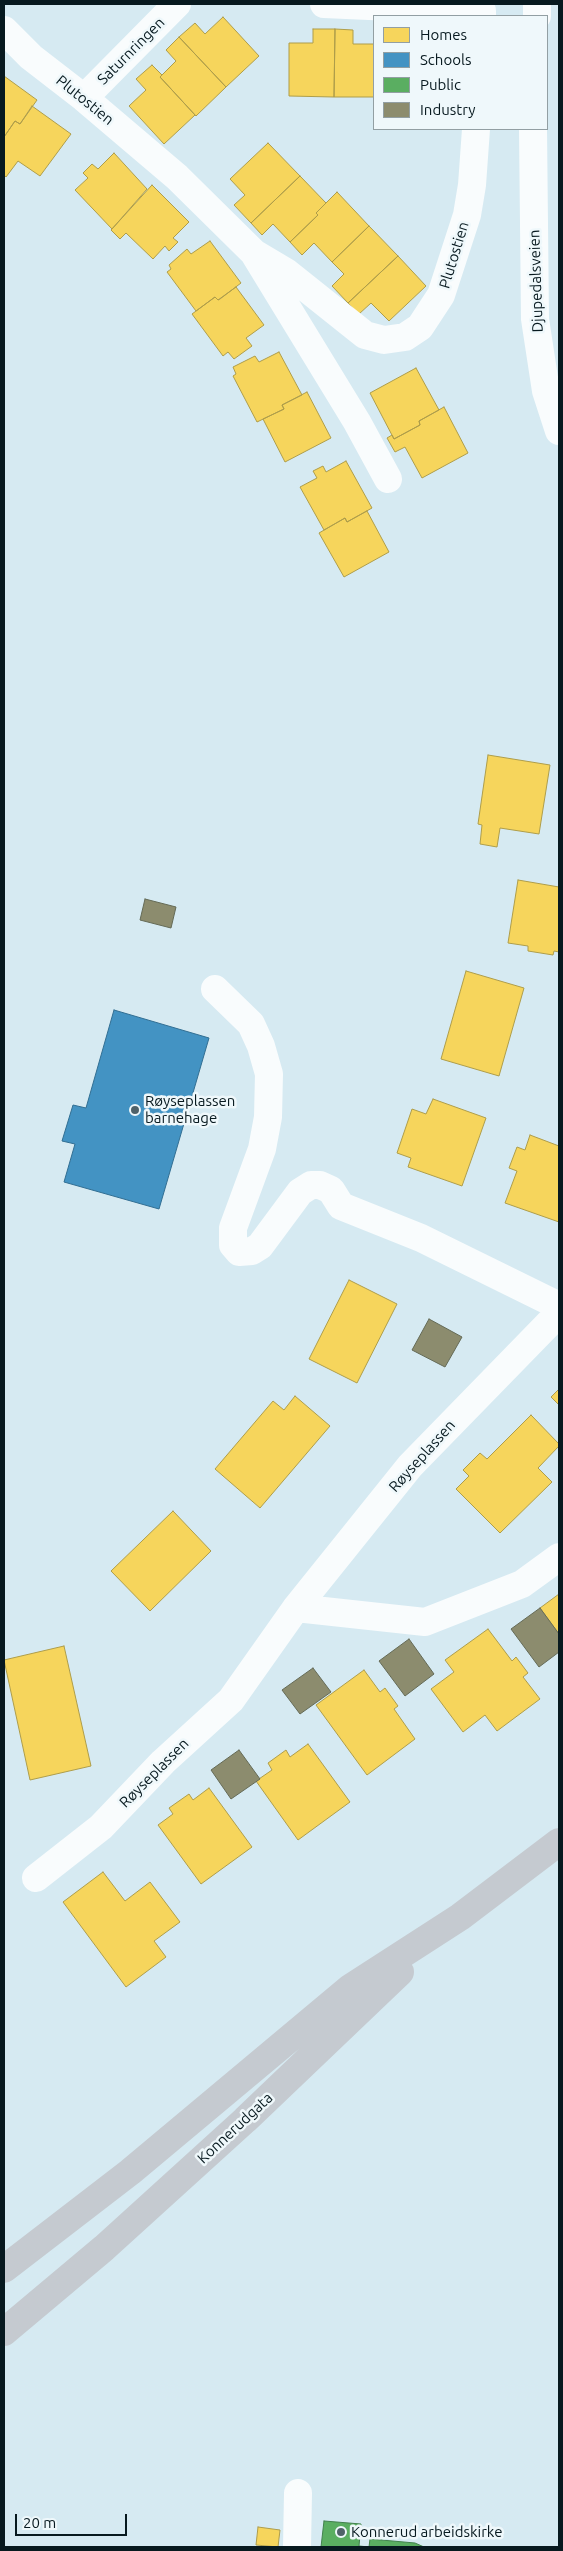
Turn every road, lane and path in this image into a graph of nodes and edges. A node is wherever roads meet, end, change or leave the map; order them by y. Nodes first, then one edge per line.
1 (177, 4) edge
2 (324, 4) edge
3 (482, 14) edge
4 (4, 30) edge
5 (84, 98) junction
6 (476, 130) edge
7 (533, 130) edge
8 (254, 252) junction
9 (559, 431) edge
10 (388, 479) dead end
11 (215, 989) dead end
12 (559, 1306) edge
13 (559, 1313) edge
14 (559, 1557) edge
15 (296, 1608) junction
16 (559, 1842) edge
17 (36, 1878) dead end
18 (460, 1917) junction
19 (4, 2269) edge
20 (4, 2332) edge
21 (298, 2493) dead end
22 (296, 2547) edge

1 - 5 street, Saturnringen
2 - 3 street
4 - 5 street, Plutostien
5 - 8 street, Plutostien
6 - 8 street, Plutostien
7 - 9 street, Djupedalsveien
8 - 10 street, Plutostien
11 - 12 street
13 - 15 street, Røyseplassen
14 - 15 street
15 - 17 street, Røyseplassen
16 - 18 main road, Konnerudgata
18 - 19 main road, Konnerudgata
18 - 20 main road, Konnerudgata
21 - 22 street

